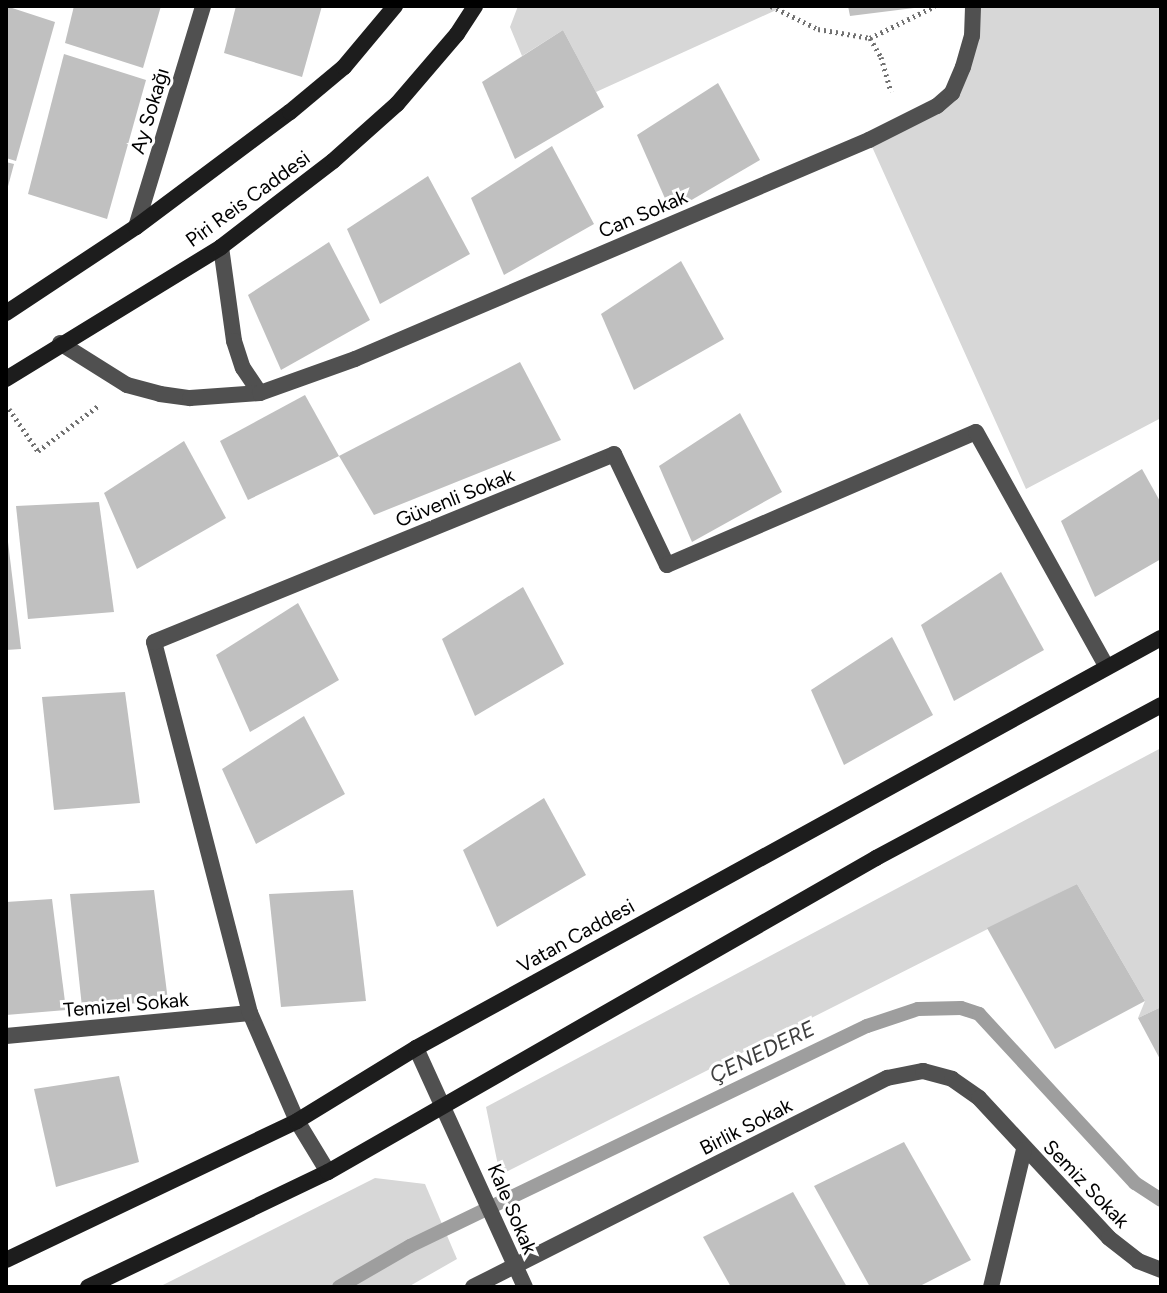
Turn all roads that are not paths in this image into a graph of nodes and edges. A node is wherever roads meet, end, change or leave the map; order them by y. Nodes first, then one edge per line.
1 (203, 6) edge
2 (395, 6) edge
3 (475, 6) edge
4 (973, 6) edge
5 (136, 227) junction
6 (221, 247) junction
7 (6, 313) edge
8 (60, 343) junction
9 (6, 379) edge
10 (260, 393) junction
11 (1161, 638) edge
12 (1107, 667) junction
13 (1161, 705) edge
14 (250, 1013) junction
15 (6, 1036) edge
16 (416, 1048) junction
17 (443, 1107) junction
18 (297, 1121) junction
19 (1024, 1150) junction
20 (328, 1172) junction
21 (6, 1260) edge
22 (515, 1266) junction
23 (1161, 1270) edge
24 (88, 1287) edge
25 (473, 1287) edge
26 (525, 1287) edge
27 (991, 1287) edge

1 - 5 street, Ay Sokağı
2 - 5 main road
3 - 6 main road, Piri Reis Caddesi
4 - 10 street, Can Sokak
5 - 7 main road
6 - 8 main road, Piri Reis Caddesi
6 - 10 street
8 - 9 main road, Piri Reis Caddesi
8 - 10 street, Can Sokak
11 - 12 main road, Vatan Caddesi
12 - 14 street, Güvenli Sokak
12 - 16 main road, Vatan Caddesi
13 - 17 main road
14 - 15 street, Temizel Sokak
14 - 18 street, Güvenli Sokak
16 - 17 street, Kale Sokak
16 - 18 main road, Vatan Caddesi
17 - 20 main road
17 - 22 street, Kale Sokak
18 - 20 street, Güvenli Sokak
18 - 21 main road, Vatan Caddesi
19 - 22 street, Birlik Sokak
19 - 23 street, Semiz Sokak
19 - 27 street
20 - 24 main road
22 - 25 street, Birlik Sokak
22 - 26 street, Kale Sokak

